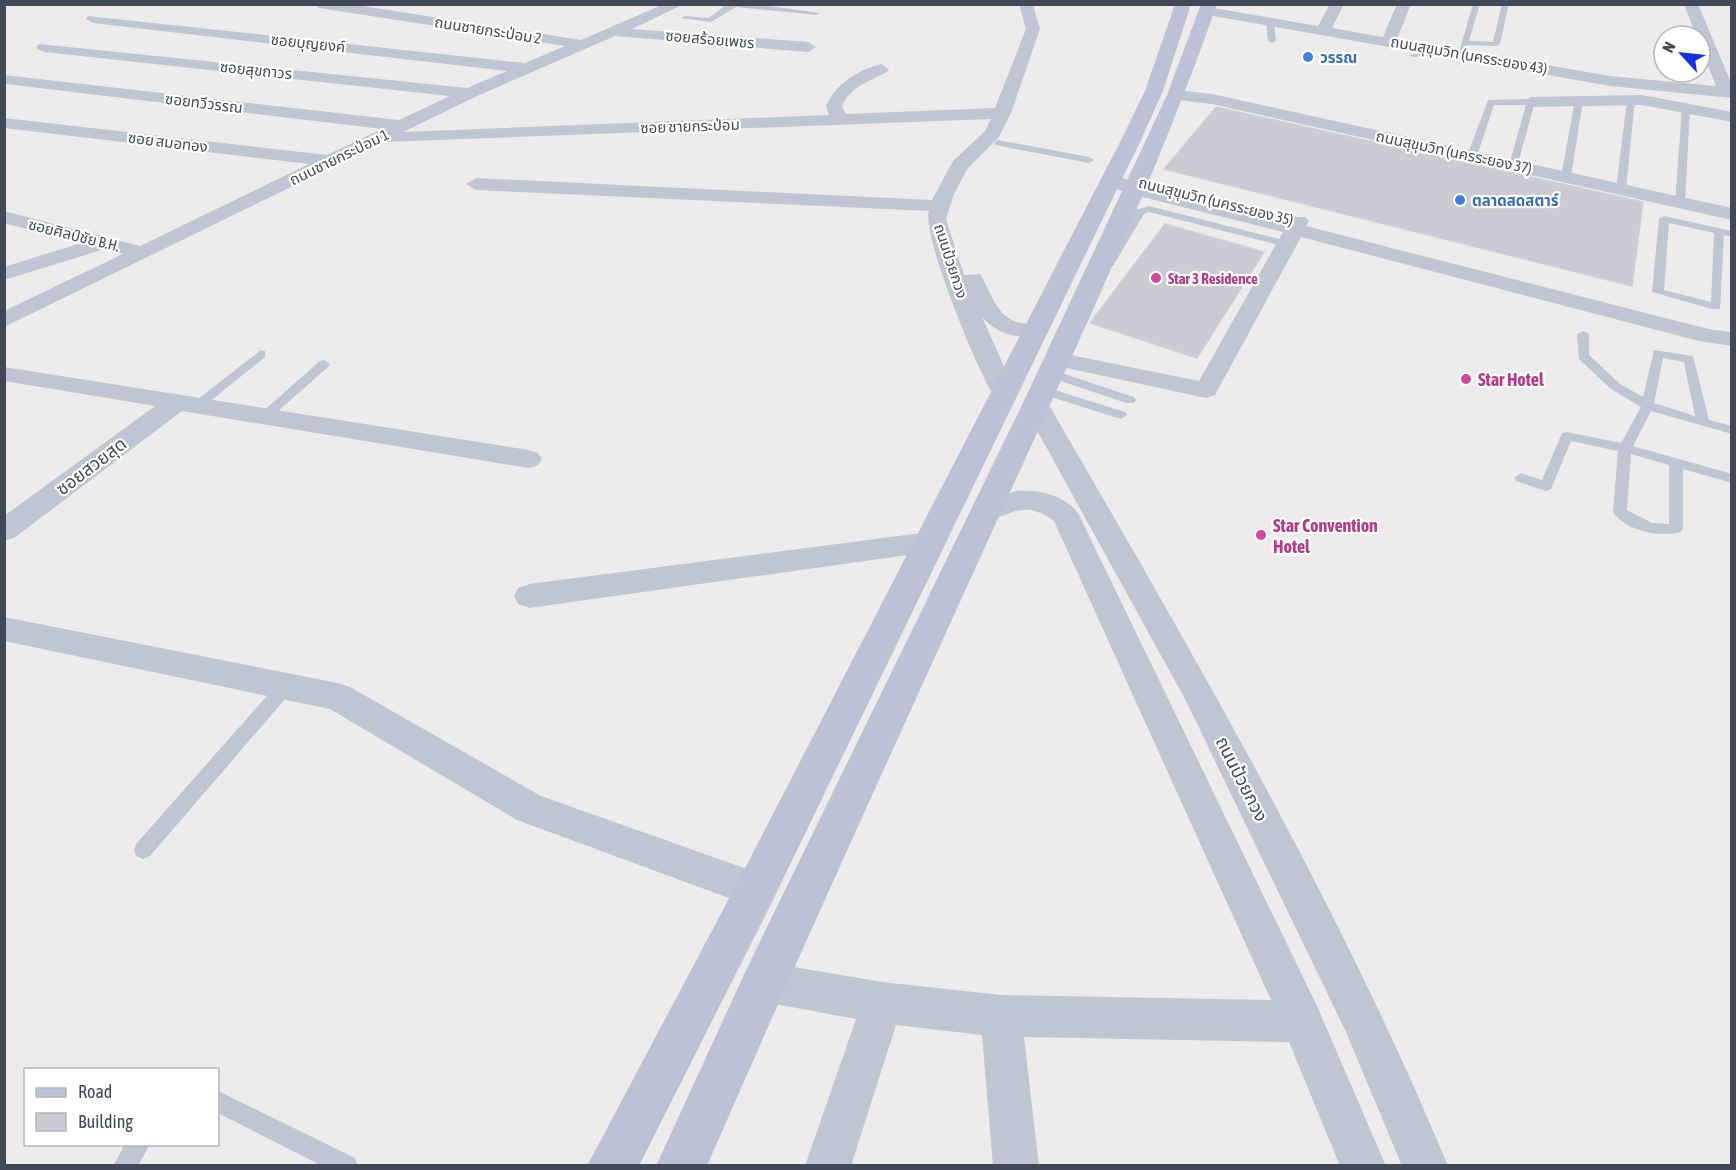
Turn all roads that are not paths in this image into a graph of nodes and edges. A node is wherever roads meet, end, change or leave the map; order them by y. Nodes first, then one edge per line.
1 (117, 4) edge
2 (319, 4) edge
3 (1026, 4) edge
4 (1034, 4) edge
5 (1183, 4) edge
6 (1337, 4) edge
7 (1404, 4) edge
8 (1477, 4) edge
9 (1506, 4) edge
10 (1691, 4) edge
11 (732, 5) edge
12 (365, 8) edge
13 (1208, 8) edge
14 (681, 11) edge
15 (816, 13) dead end
16 (1262, 15) edge
17 (1324, 29) junction
18 (612, 32) junction
19 (63, 36) dead end
20 (1272, 41) dead end
21 (1389, 41) junction
22 (582, 44) junction
23 (808, 47) dead end
24 (1457, 49) junction
25 (1413, 55) dead end
26 (524, 68) junction
27 (881, 69) dead end
28 (8, 71) edge
29 (1729, 92) edge
30 (469, 93) junction
31 (1176, 95) junction
32 (1579, 100) junction
33 (1631, 100) junction
34 (1531, 102) junction
35 (1686, 108) junction
36 (1002, 112) junction
37 (1731, 117) edge
38 (840, 120) junction
39 (4, 123) edge
40 (403, 126) junction
41 (377, 139) junction
42 (998, 143) junction
43 (1473, 156) junction
44 (1089, 160) dead end
45 (331, 161) junction
46 (1514, 165) junction
47 (1566, 177) junction
48 (1111, 180) junction
49 (476, 184) dead end
50 (1135, 185) junction
51 (1621, 189) junction
52 (1680, 203) junction
53 (940, 206) junction
54 (1731, 214) edge
55 (4, 217) edge
56 (1294, 231) junction
57 (1719, 232) junction
58 (1731, 234) edge
59 (104, 243) junction
60 (143, 253) junction
61 (1099, 265) junction
62 (4, 274) edge
63 (966, 306) junction
64 (992, 314) junction
65 (4, 320) edge
66 (1037, 328) junction
67 (1583, 334) dead end
68 (1731, 337) edge
69 (261, 354) dead end
70 (324, 364) dead end
71 (4, 374) edge
72 (1037, 384) junction
73 (1130, 400) dead end
74 (188, 404) junction
75 (1647, 407) junction
76 (1121, 415) dead end
77 (265, 416) junction
78 (1703, 423) junction
79 (1731, 430) edge
80 (1625, 448) junction
81 (529, 459) dead end
82 (1676, 463) junction
83 (1521, 478) dead end
84 (1731, 479) edge
85 (985, 511) junction
86 (4, 531) edge
87 (929, 542) junction
88 (529, 596) dead end
89 (4, 629) edge
90 (286, 686) junction
91 (143, 850) dead end
92 (756, 890) junction
93 (764, 981) junction
94 (882, 1003) junction
95 (1001, 1016) junction
96 (1302, 1021) junction
97 (219, 1102) edge
98 (138, 1146) edge
99 (124, 1166) edge
100 (347, 1166) edge
101 (612, 1166) edge
102 (681, 1166) edge
103 (828, 1166) edge
104 (1016, 1166) edge
105 (1363, 1166) edge
106 (1425, 1166) edge

1 - 26 street, ซอยบุญยงค์
2 - 12 street, ถนนชายกระป่อม 2
3 - 36 street, ถนนป้วยกวง
4 - 42 street, ถนนป้วยกวง
5 - 48 street
6 - 17 street
7 - 21 street
8 - 24 lane
9 - 24 lane
10 - 29 street
11 - 14 lane
11 - 15 lane
12 - 22 street, ถนนชายกระป่อม 2
13 - 16 street, ถนนสุขุมวิท (นครระยอง 43)
13 - 31 street
14 - 18 street, ถนนชายกระป่อม 1
16 - 17 street, ถนนสุขุมวิท (นครระยอง 43)
16 - 20 lane
17 - 21 street, ถนนสุขุมวิท (นครระยอง 43)
18 - 22 street, ถนนชายกระป่อม 1
18 - 23 street, ซอยสร้อยเพชร
19 - 30 street, ซอยสุขถาวร
21 - 24 street, ถนนสุขุมวิท (นครระยอง 43)
22 - 26 street, ถนนชายกระป่อม 1
24 - 25 lane
24 - 29 street, ถนนสุขุมวิท (นครระยอง 43)
26 - 30 street, ถนนชายกระป่อม 1
27 - 38 street
28 - 40 street, ซอยทวีวรรณ
30 - 40 street, ถนนชายกระป่อม 1
31 - 43 street, ถนนสุขุมวิท (นครระยอง 37)
31 - 50 street
32 - 33 street
32 - 34 street
32 - 47 lane
33 - 35 street
33 - 51 lane
34 - 43 lane
34 - 46 lane
35 - 37 street
35 - 52 lane
36 - 38 street, ซอย ชายกระป่อม
36 - 53 street, ถนนป้วยกวง
38 - 41 street, ซอย ชายกระป่อม
39 - 45 street, ซอย สมอทอง
40 - 41 street, ถนนชายกระป่อม 1
41 - 45 street, ถนนชายกระป่อม 1
42 - 44 lane
42 - 64 street, ถนนป้วยกวง
43 - 46 street, ถนนสุขุมวิท (นครระยอง 37)
45 - 60 street, ถนนชายกระป่อม 1
46 - 47 street, ถนนสุขุมวิท (นครระยอง 37)
47 - 51 street, ถนนสุขุมวิท (นครระยอง 37)
48 - 50 street, ถนนสุขุมวิท (นครระยอง 35)
48 - 66 street
49 - 53 street
50 - 56 street, ถนนสุขุมวิท (นครระยอง 35)
50 - 61 street
51 - 52 street, ถนนสุขุมวิท (นครระยอง 37)
52 - 54 street, ถนนสุขุมวิท (นครระยอง 37)
53 - 63 street, ถนนป้วยกวง
55 - 59 street, ซอยศิลป์ชัย B.H.
56 - 61 lane
56 - 68 street, ถนนสุขุมวิท (นครระยอง 35)
56 - 72 street
57 - 57 lane
57 - 58 lane
59 - 60 street, ซอยศิลป์ชัย B.H.
59 - 62 street
60 - 65 street, ถนนชายกระป่อม 1
61 - 72 street
63 - 64 street
63 - 72 street, ถนนป้วยกวง
64 - 66 street, ถนนป้วยกวง
66 - 72 street
67 - 75 lane
69 - 74 lane
70 - 77 lane
71 - 74 street
72 - 73 lane
72 - 76 lane
72 - 85 street
72 - 87 street
72 - 106 street, ถนนป้วยกวง
74 - 77 street
74 - 86 street, ซอยสวยสุด
75 - 78 lane
75 - 78 lane
75 - 80 lane
77 - 81 street
78 - 79 lane
80 - 82 lane
80 - 82 lane
80 - 83 lane
82 - 84 lane
85 - 93 street
85 - 96 street
87 - 88 street
87 - 92 street
89 - 90 street
90 - 91 lane
90 - 92 street
92 - 101 street
93 - 94 street
93 - 102 street
94 - 95 street
94 - 103 street
95 - 96 street
95 - 104 street
96 - 105 street
97 - 100 lane
98 - 99 lane

